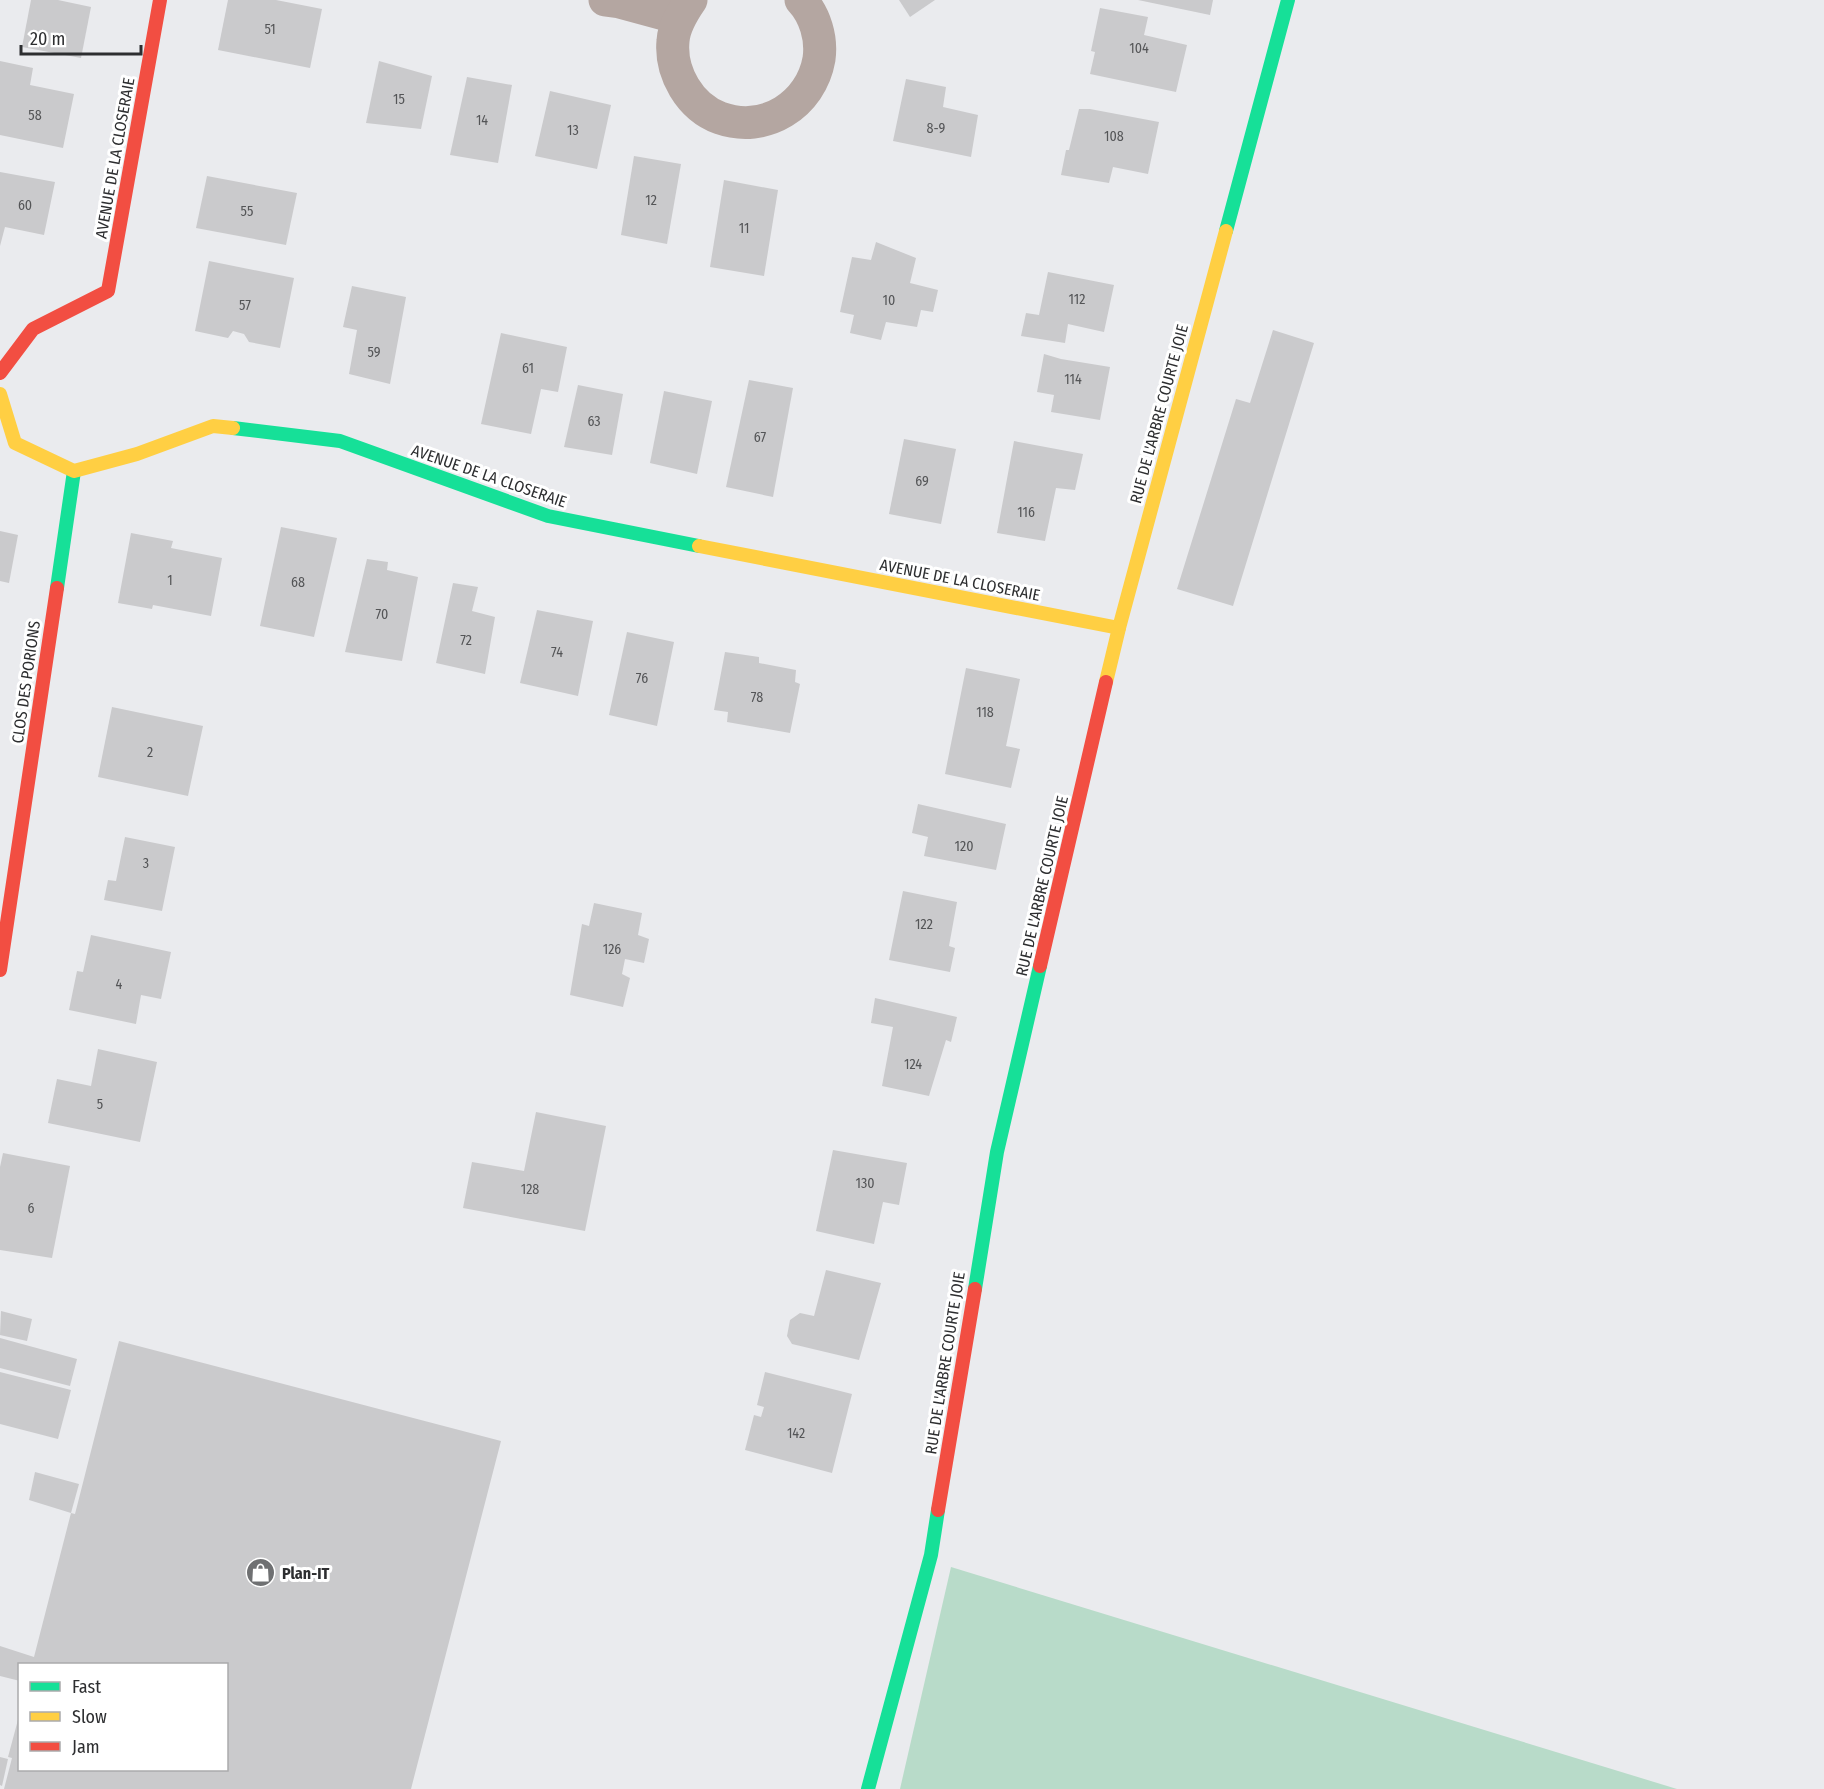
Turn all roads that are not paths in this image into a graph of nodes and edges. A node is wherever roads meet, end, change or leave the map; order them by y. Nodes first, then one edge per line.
1 (160, 0) edge
2 (605, 0) edge
3 (801, 0) edge
4 (1288, 0) edge
5 (685, 9) edge
6 (0, 373) edge
7 (0, 394) edge
8 (74, 471) junction
9 (1119, 628) junction
10 (0, 970) edge
11 (868, 1789) edge

1 - 6 street, AVENUE DE LA CLOSERAIE
2 - 5 street
3 - 5 street
4 - 9 street, RUE DE L'ARBRE COURTE JOIE
7 - 8 street
8 - 9 street, AVENUE DE LA CLOSERAIE
8 - 10 street, CLOS DES PORIONS
9 - 11 street, RUE DE L'ARBRE COURTE JOIE

